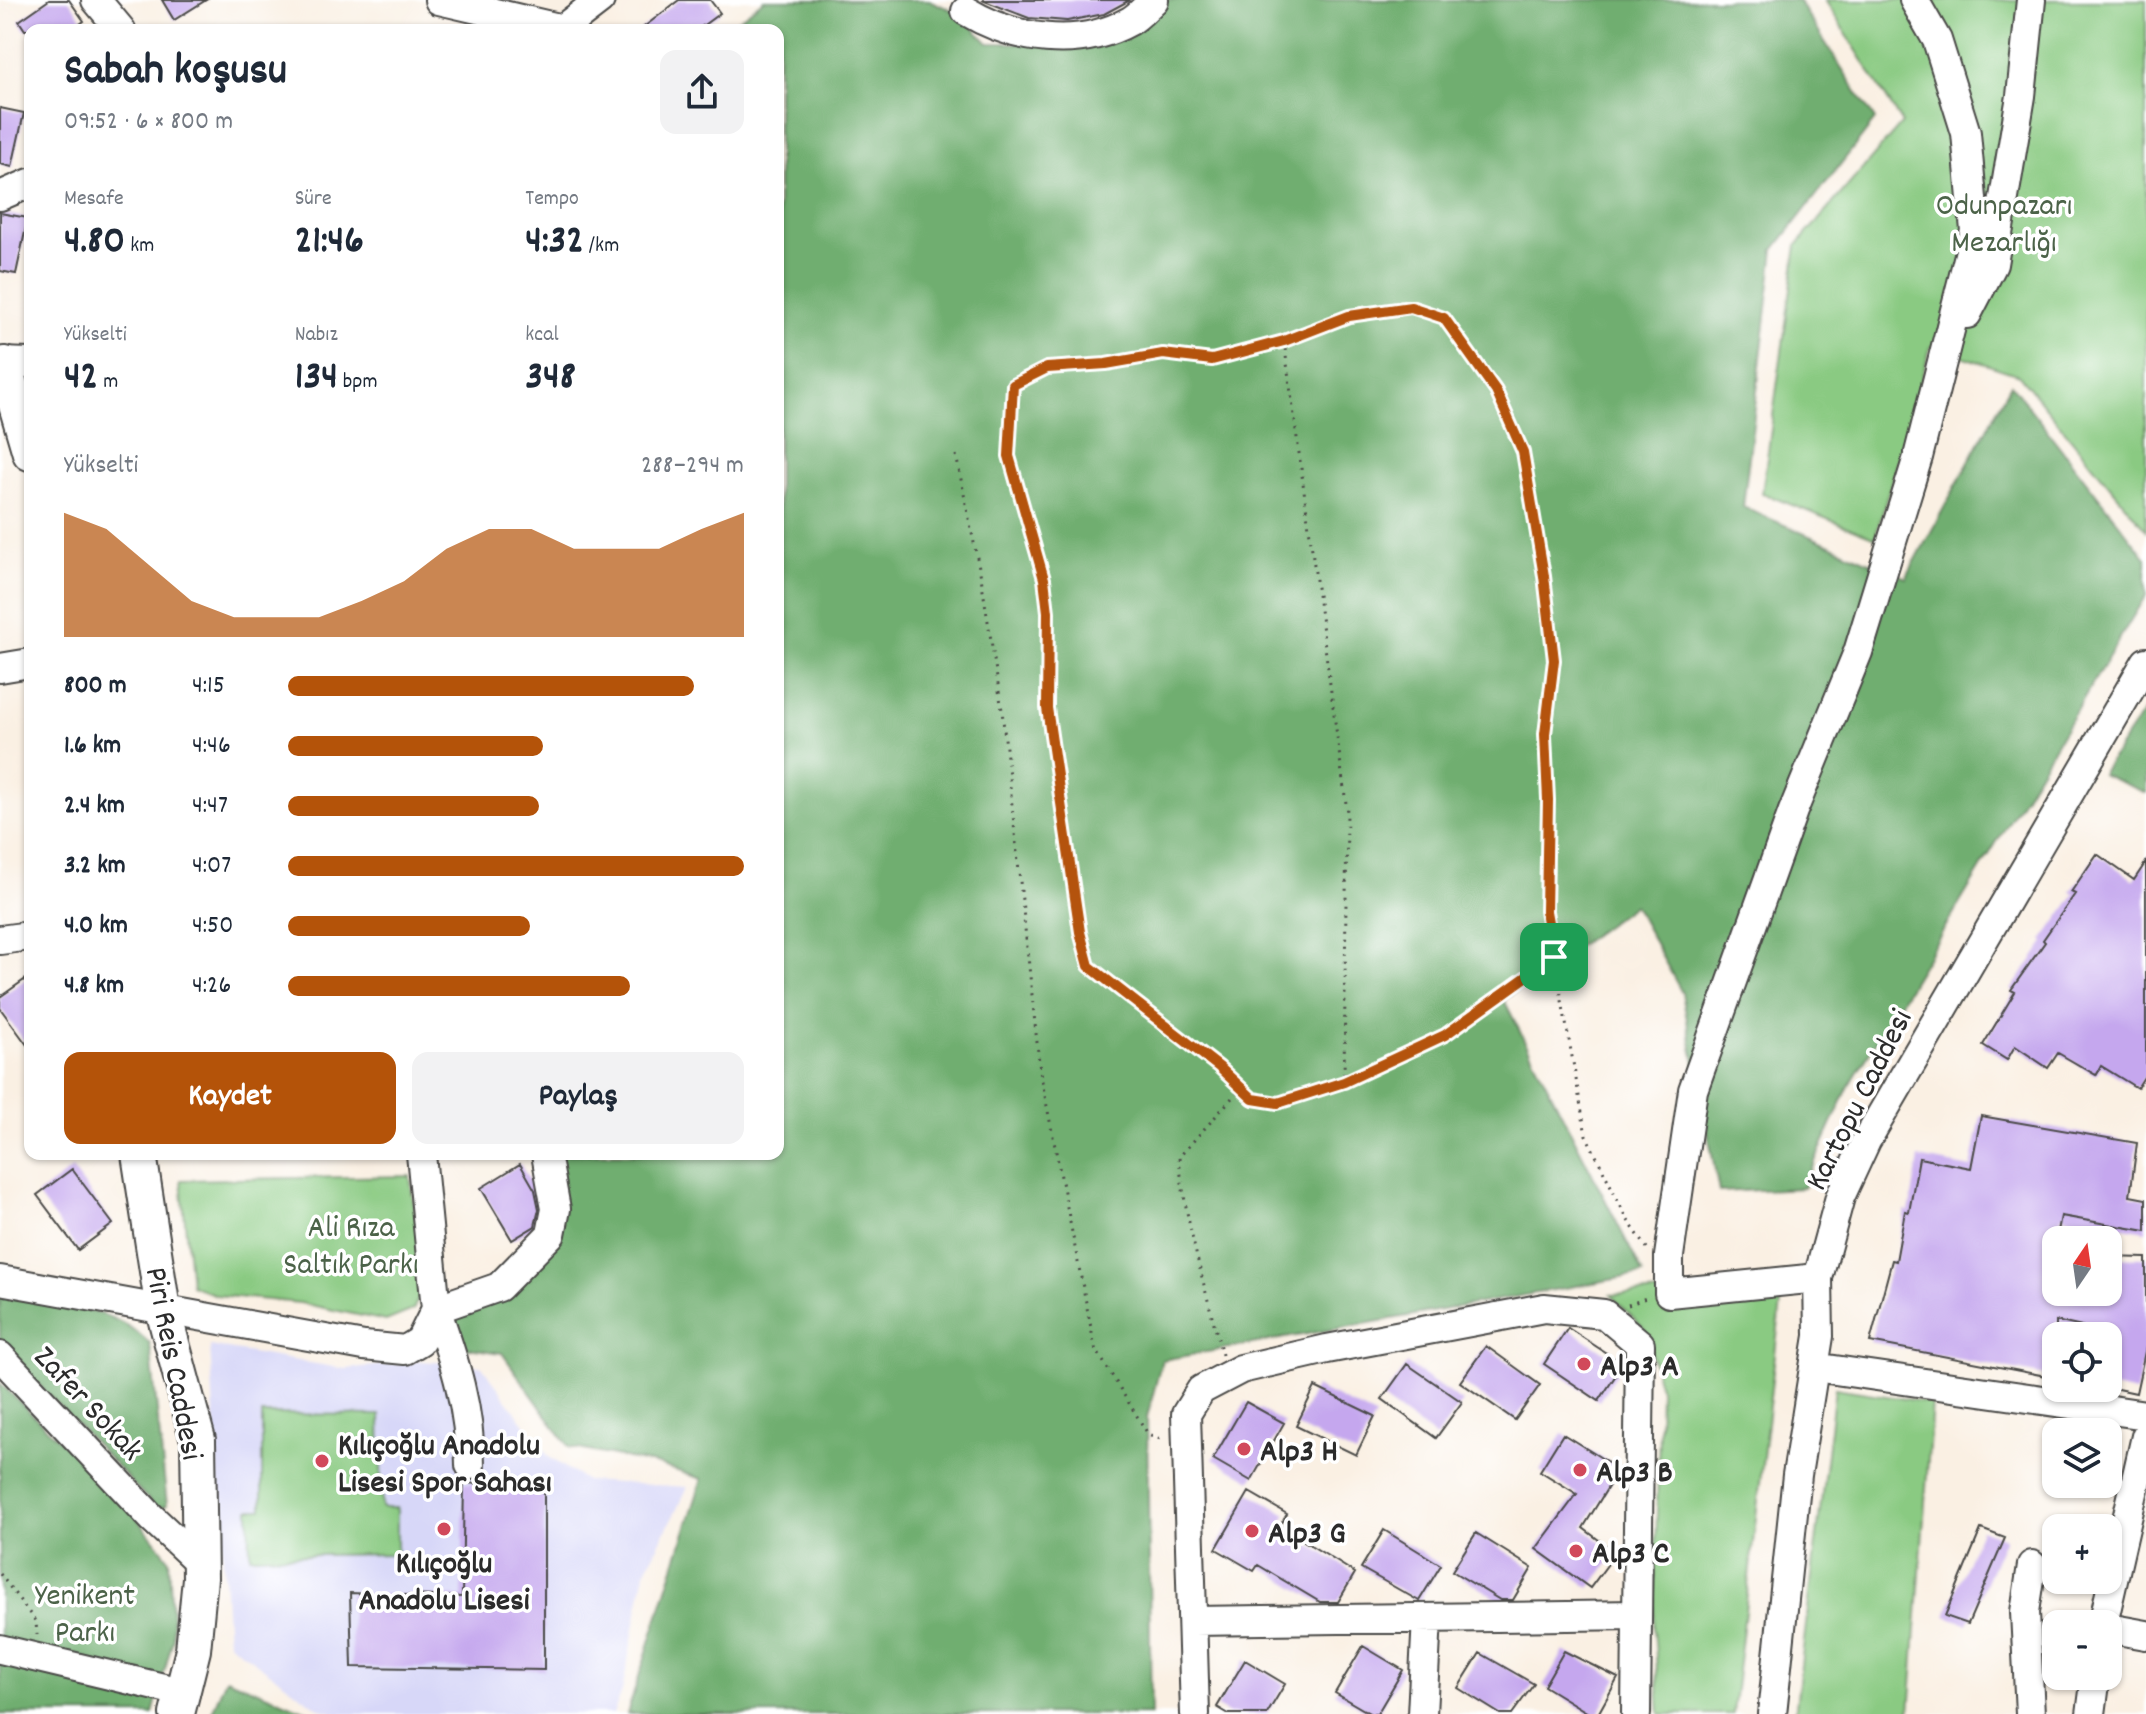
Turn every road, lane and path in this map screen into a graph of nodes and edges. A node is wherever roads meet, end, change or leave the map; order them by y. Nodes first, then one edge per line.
1 (96, 0) edge
2 (439, 0) edge
3 (600, 0) edge
4 (1154, 0) edge
5 (1914, 0) edge
6 (2031, 0) edge
7 (966, 11) dead end
8 (116, 24) edge
9 (537, 24) edge
10 (570, 24) edge
11 (24, 186) edge
12 (0, 196) edge
13 (1284, 341) junction
14 (11, 363) edge
15 (1943, 364) junction
16 (24, 425) edge
17 (956, 455) dead end
18 (2146, 662) edge
19 (24, 664) edge
20 (0, 668) edge
21 (24, 937) edge
22 (0, 940) edge
23 (1554, 957) junction
24 (1344, 1082) junction
25 (1241, 1088) junction
26 (140, 1160) edge
27 (422, 1160) edge
28 (547, 1160) edge
29 (1818, 1278) junction
30 (0, 1280) edge
31 (1669, 1282) junction
32 (436, 1309) junction
33 (163, 1310) junction
34 (1623, 1312) dead end
35 (0, 1356) edge
36 (1814, 1367) junction
37 (1227, 1376) junction
38 (2146, 1415) edge
39 (2146, 1436) edge
40 (1187, 1450) junction
41 (470, 1465) dead end
42 (199, 1562) junction
43 (2032, 1565) dead end
44 (0, 1574) edge
45 (2106, 1610) edge
46 (1637, 1615) junction
47 (1427, 1618) junction
48 (1193, 1621) junction
49 (2122, 1631) edge
50 (2146, 1635) edge
51 (0, 1649) edge
52 (38, 1658) junction
53 (2094, 1690) edge
54 (181, 1704) edge
55 (1195, 1714) edge
56 (1422, 1714) edge
57 (1636, 1714) edge
58 (1772, 1714) edge
59 (2030, 1714) edge
60 (2091, 1714) edge

1 - 8 street
2 - 9 street
3 - 10 street
4 - 7 street
5 - 15 street
6 - 15 street
11 - 12 street
13 - 23 path
13 - 24 path
13 - 25 path
14 - 16 main road
15 - 31 street
17 - 40 path
18 - 29 street, Kartopu Caddesi
19 - 20 street
21 - 22 street
23 - 24 path
23 - 31 path
24 - 25 path
25 - 37 path
26 - 33 main road, Piri Reis Caddesi
27 - 32 street
28 - 32 street
29 - 31 street
29 - 36 street, Kartopu Caddesi
30 - 33 street
31 - 34 path
32 - 33 street
32 - 41 street
33 - 42 main road, Piri Reis Caddesi
35 - 42 street, Zafer Sokak
36 - 38 street
36 - 58 street, Kartopu Caddesi
37 - 40 street
37 - 46 street
39 - 45 street
40 - 48 street
42 - 54 main road, Piri Reis Caddesi
43 - 59 street
44 - 52 path
46 - 47 street
46 - 57 street
47 - 48 street
47 - 56 street
48 - 55 street
49 - 50 street
51 - 52 street
52 - 54 street
53 - 60 street

